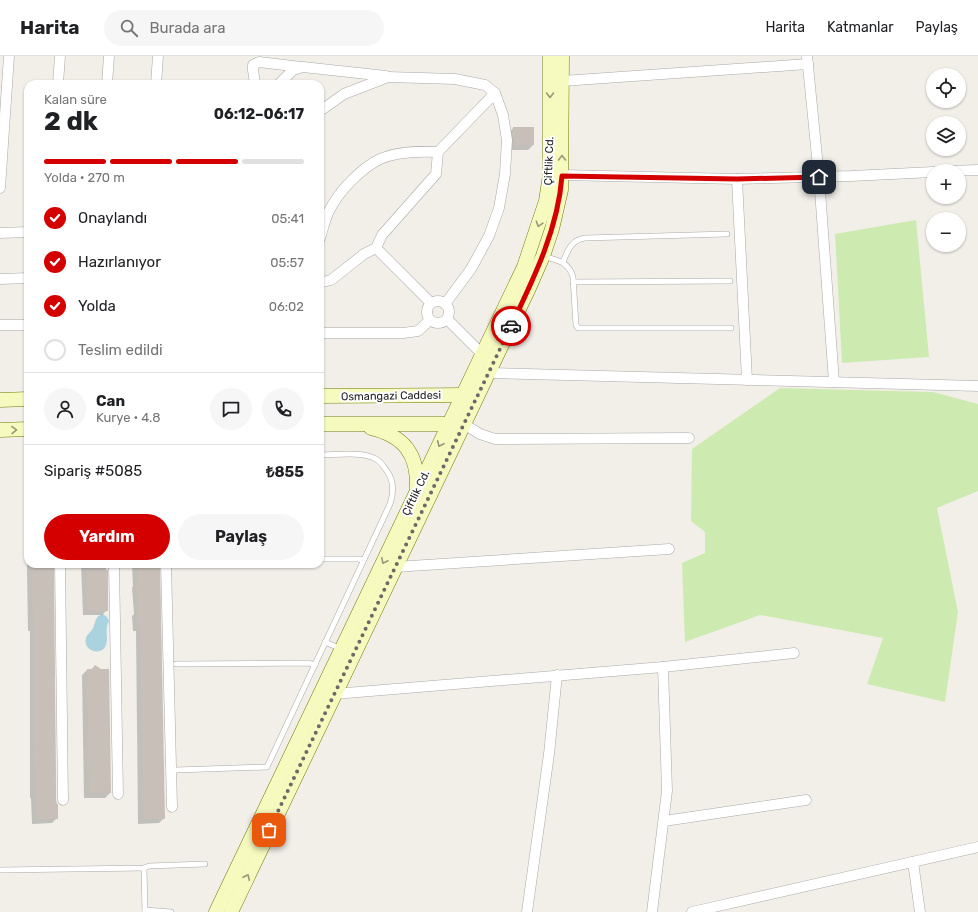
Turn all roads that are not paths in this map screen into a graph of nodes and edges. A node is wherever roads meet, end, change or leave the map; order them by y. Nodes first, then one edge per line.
1 (9, 56) edge
2 (60, 56) edge
3 (109, 56) edge
4 (158, 56) edge
5 (550, 56) edge
6 (562, 56) edge
7 (808, 60) edge
8 (302, 67) junction
9 (388, 76) junction
10 (58, 80) edge
11 (107, 80) edge
12 (156, 80) edge
13 (254, 80) edge
14 (283, 80) edge
15 (562, 81) junction
16 (495, 93) junction
17 (324, 108) edge
18 (438, 152) junction
19 (966, 170) edge
20 (978, 170) edge
21 (926, 172) edge
22 (562, 176) junction
23 (819, 177) junction
24 (737, 179) junction
25 (0, 188) edge
26 (324, 225) edge
27 (24, 232) edge
28 (0, 233) edge
29 (728, 234) dead end
30 (376, 248) junction
31 (542, 256) junction
32 (564, 262) junction
33 (24, 278) edge
34 (0, 279) edge
35 (730, 281) dead end
36 (324, 282) edge
37 (573, 282) junction
38 (431, 303) junction
39 (446, 304) junction
40 (447, 319) junction
41 (430, 320) junction
42 (0, 325) edge
43 (24, 325) edge
44 (731, 328) dead end
45 (324, 333) edge
46 (482, 354) junction
47 (488, 373) junction
48 (747, 380) junction
49 (834, 382) junction
50 (978, 386) edge
51 (463, 395) junction
52 (478, 395) junction
53 (324, 396) edge
54 (24, 399) edge
55 (0, 400) edge
56 (324, 424) edge
57 (355, 424) junction
58 (449, 424) junction
59 (464, 424) junction
60 (24, 429) edge
61 (0, 430) edge
62 (689, 438) dead end
63 (324, 455) edge
64 (417, 491) junction
65 (669, 549) dead end
66 (324, 559) edge
67 (363, 560) junction
68 (395, 567) junction
69 (60, 568) edge
70 (114, 568) edge
71 (166, 568) edge
72 (325, 642) junction
73 (342, 649) junction
74 (794, 653) dead end
75 (176, 664) dead end
76 (315, 665) junction
77 (663, 667) junction
78 (557, 675) junction
79 (334, 694) junction
80 (176, 770) dead end
81 (118, 794) dead end
82 (63, 800) dead end
83 (806, 800) dead end
84 (172, 807) dead end
85 (664, 821) junction
86 (978, 847) edge
87 (913, 862) junction
88 (205, 864) dead end
89 (144, 868) junction
90 (0, 870) edge
91 (145, 911) edge
92 (171, 912) edge
93 (216, 912) edge
94 (231, 912) edge
95 (527, 912) edge
96 (652, 912) edge
97 (692, 912) edge
98 (920, 912) edge

1 - 25 street
2 - 10 street
3 - 11 street
4 - 12 street
5 -> 46 street, Çiftlik Cd.
6 - 15 street, Çiftlik Cd.
7 - 15 street
7 - 23 street
8 - 9 street
8 - 13 street
8 - 14 street
9 - 16 street
9 - 17 street
22 -> 15 street, Çiftlik Cd.
16 - 18 street
16 - 39 street
18 - 26 street
18 - 30 street
19 - 20 street
21 - 23 street
22 - 24 street
22 - 31 street, Çiftlik Cd.
23 - 24 street
23 - 49 street
24 - 48 street
27 - 28 street
29 - 32 lane
30 - 36 street
30 - 38 street
31 - 32 lane
31 - 47 street, Çiftlik Cd.
32 - 37 lane
33 - 34 street
35 - 37 lane
37 - 44 lane
38 - 39 street
38 - 41 street
39 - 40 street
40 - 41 street
40 - 46 street
41 - 45 street
42 - 43 street
46 - 51 street, Çiftlik Cd.
47 - 48 street
47 - 52 street, Çiftlik Cd.
48 - 49 street
49 - 50 street
51 - 52 street, Osmangazi Caddesi
51 - 53 street, Osmangazi Caddesi
51 - 58 street, Çiftlik Cd.
52 - 59 street, Çiftlik Cd.
54 - 55 street
56 - 57 street
57 - 58 street
57 - 64 street
58 - 59 street
58 -> 64 street, Çiftlik Cd.
59 - 62 street
59 - 68 street, Çiftlik Cd.
61 -> 60 street
63 - 67 lane
64 -> 73 street, Çiftlik Cd.
65 - 68 street
66 - 67 lane
67 - 72 lane
68 - 79 street, Çiftlik Cd.
69 - 82 street
70 - 81 street
71 - 84 street
72 - 73 lane
72 - 76 lane
73 - 93 street, Çiftlik Cd.
74 - 77 street
75 - 76 lane
76 - 80 lane
77 - 78 street
77 - 85 street
78 - 79 street
78 - 95 street
94 -> 79 street, Çiftlik Cd.
83 - 85 street
85 - 96 street
86 - 87 street
87 - 97 street
87 - 98 street
88 - 89 lane
89 - 90 lane
89 - 91 lane
91 - 92 lane

